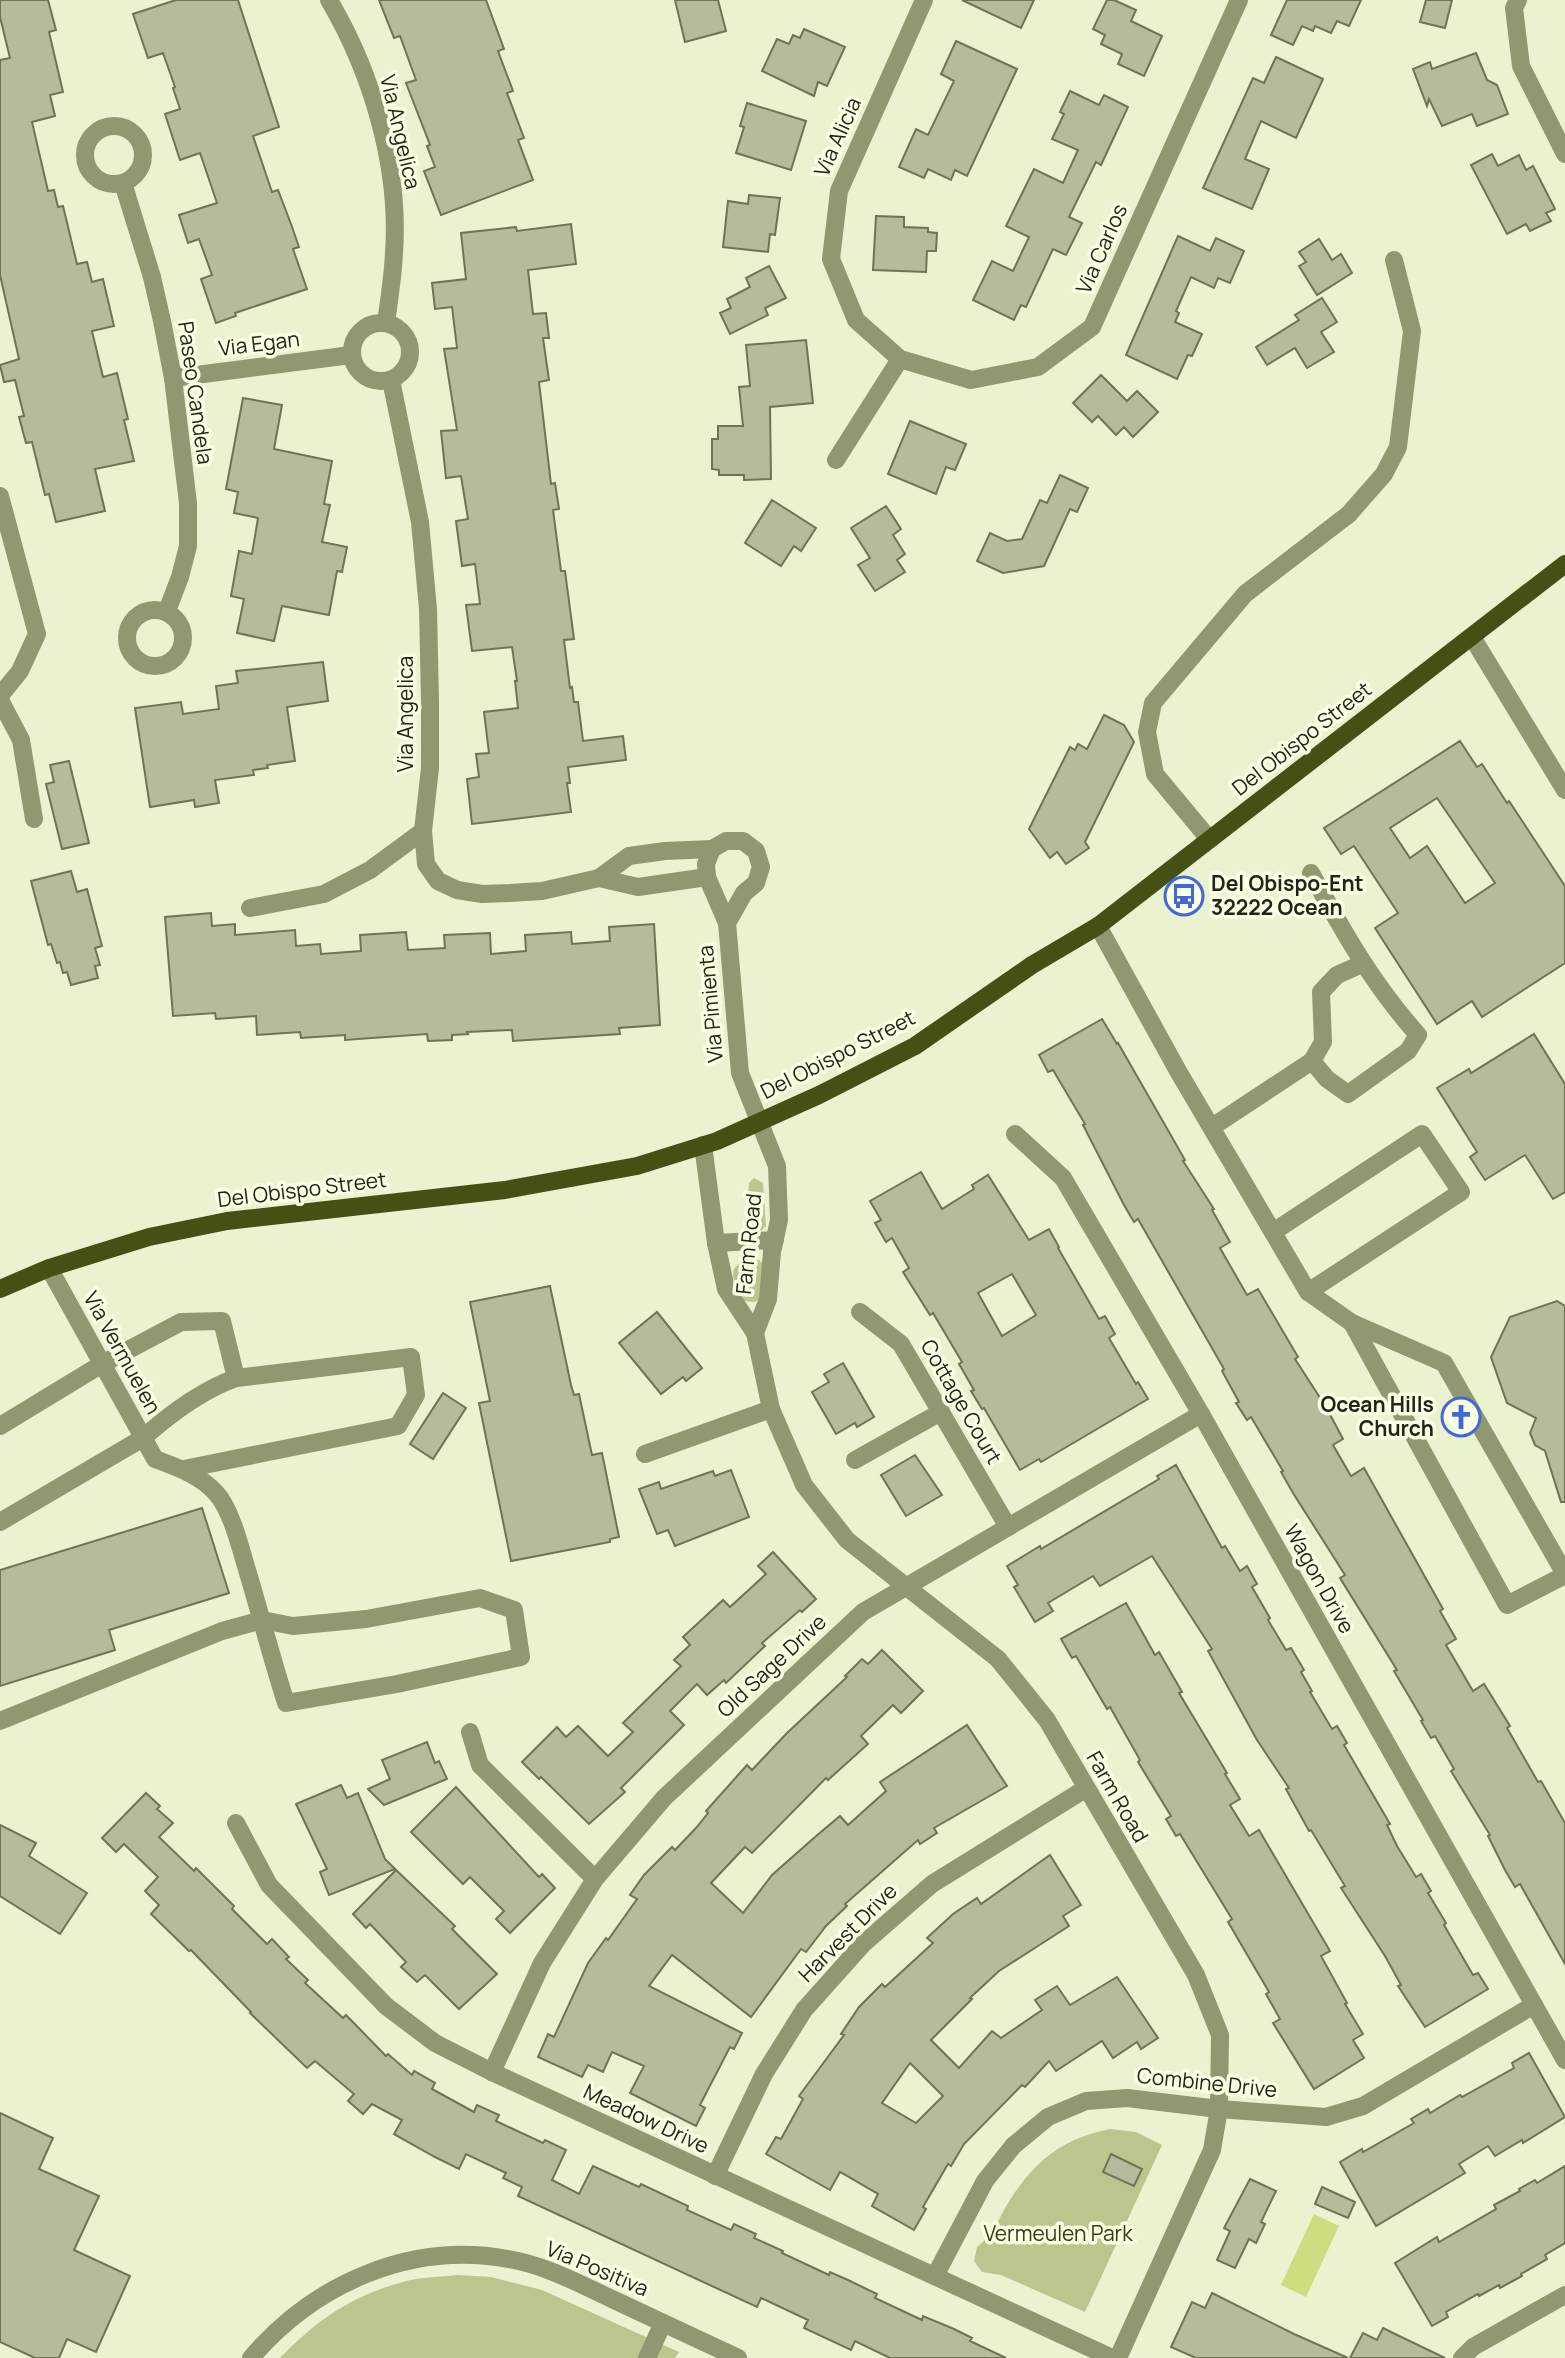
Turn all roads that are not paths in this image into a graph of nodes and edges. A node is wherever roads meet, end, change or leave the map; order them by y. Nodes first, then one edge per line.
1 (328, 0) edge
2 (923, 0) edge
3 (1239, 0) edge
4 (1517, 0) edge
5 (1565, 154) edge
6 (123, 183) dead end
7 (1394, 260) dead end
8 (386, 323) junction
9 (351, 355) junction
10 (900, 359) junction
11 (173, 378) junction
12 (391, 380) junction
13 (836, 460) dead end
14 (0, 496) edge
15 (1565, 564) edge
16 (167, 611) dead end
17 (1472, 637) junction
18 (0, 698) edge
19 (1565, 790) edge
20 (34, 819) dead end
21 (423, 831) junction
22 (1209, 839) junction
23 (712, 849) junction
24 (1311, 873) dead end
25 (707, 877) junction
26 (599, 878) junction
27 (250, 908) dead end
28 (727, 923) junction
29 (1098, 926) junction
30 (1362, 964) junction
31 (1312, 1061) junction
32 (760, 1120) junction
33 (1212, 1127) junction
34 (1015, 1135) dead end
35 (704, 1145) junction
36 (1273, 1232) junction
37 (775, 1241) junction
38 (716, 1243) junction
39 (49, 1268) junction
40 (0, 1289) edge
41 (1308, 1292) junction
42 (860, 1312) dead end
43 (1352, 1323) junction
44 (755, 1332) junction
45 (102, 1364) junction
46 (236, 1378) junction
47 (771, 1409) junction
48 (940, 1412) junction
49 (1201, 1414) junction
50 (0, 1426) edge
51 (143, 1438) junction
52 (645, 1454) dead end
53 (855, 1460) dead end
54 (184, 1469) junction
55 (0, 1522) edge
56 (1008, 1527) junction
57 (1565, 1574) edge
58 (905, 1587) junction
59 (262, 1620) junction
60 (0, 1721) edge
61 (470, 1732) dead end
62 (1085, 1789) junction
63 (236, 1823) dead end
64 (595, 1879) junction
65 (1534, 2006) junction
66 (1565, 2060) edge
67 (492, 2072) junction
68 (1219, 2109) junction
69 (715, 2176) junction
70 (935, 2276) junction
71 (1565, 2295) edge
72 (663, 2323) junction
73 (1091, 2354) edge
74 (251, 2358) edge
75 (647, 2358) edge
76 (738, 2358) edge
77 (1112, 2358) edge
78 (1118, 2358) edge
79 (1462, 2358) edge

1 - 8 street, Via Angelica
2 - 10 street, Via Alicia
3 - 10 street, Via Carlos
4 - 5 street
6 - 11 street, Paseo Candela
7 - 22 street
8 - 9 street
8 - 12 street
9 - 11 street, Via Egan
9 - 12 street
10 - 13 street
11 - 16 street, Paseo Candela
12 - 21 street, Via Angelica
14 - 18 street
15 - 17 main road, Del Obispo Street
17 - 19 street
17 - 22 main road, Del Obispo Street
18 - 20 street
21 - 26 street, Via Angelica
21 - 27 street
22 - 29 main road, Del Obispo Street
23 - 25 street
23 - 26 street, Via Angelica
23 - 28 street, Via Pimienta
24 - 30 street
25 - 26 street, Via Angelica
25 - 28 street, Via Pimienta
28 - 32 street, Via Pimienta
29 - 32 main road, Del Obispo Street
29 - 33 street
30 - 31 street
30 - 31 street
31 - 33 street
32 - 35 main road, Del Obispo Street
32 - 37 street, Farm Road
33 - 36 street
34 - 49 street, Wagon Drive
35 - 38 street, Farm Road
35 - 39 main road, Del Obispo Street
36 - 41 street
36 - 41 street
37 - 38 street
37 - 44 street, Farm Road
38 - 44 street, Farm Road
39 - 40 main road, Del Obispo Street
39 - 45 street, Via Vermuelen
41 - 43 street
42 - 48 street, Cottage Court
43 - 57 street
43 - 57 street
44 - 47 street, Farm Road
45 - 46 street
45 - 50 street
45 - 51 street, Via Vermuelen
46 - 51 street
46 - 54 street
47 - 52 street
47 - 58 street, Farm Road
48 - 53 street
48 - 56 street, Cottage Court
49 - 56 street, Old Sage Drive
49 - 65 street, Wagon Drive
51 - 54 street, Via Vermuelen
51 - 55 street
54 - 59 street
56 - 58 street, Old Sage Drive
58 - 62 street, Farm Road
58 - 64 street, Old Sage Drive
59 - 59 street
59 - 60 street
61 - 64 street
62 - 68 street, Farm Road
62 - 69 street, Harvest Drive
63 - 67 street, Meadow Drive
64 - 67 street, Old Sage Drive
65 - 66 street, Wagon Drive
65 - 68 street, Combine Drive
67 - 69 street, Meadow Drive
68 - 70 street, Combine Drive
68 - 78 street, Farm Road
69 - 70 street, Meadow Drive
70 - 73 street, Meadow Drive
71 - 79 street
72 - 74 street, Via Positiva
72 - 75 street
72 - 76 street, Via Positiva
73 - 77 street, Meadow Drive

